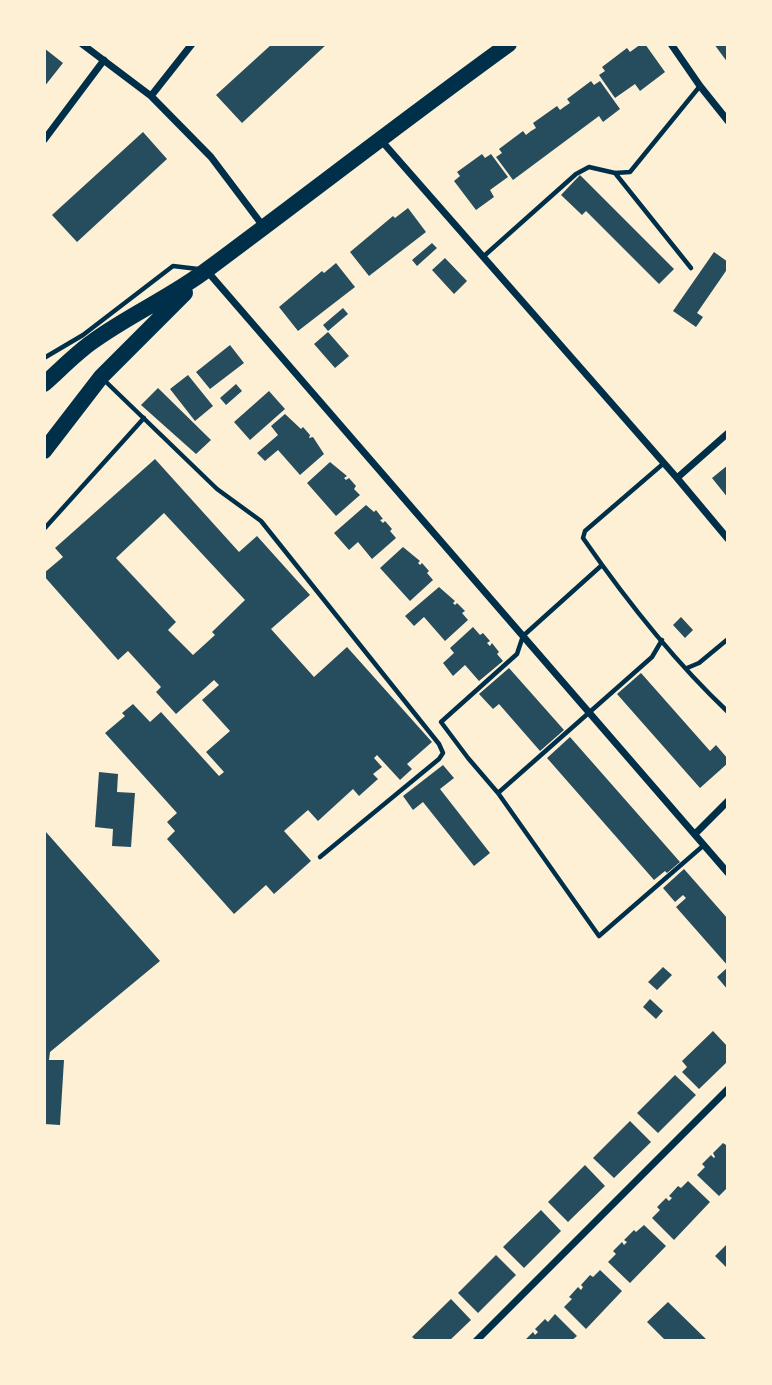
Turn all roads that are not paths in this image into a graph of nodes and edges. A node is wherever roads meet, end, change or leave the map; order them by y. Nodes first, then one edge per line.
1 (82, 44) edge
2 (192, 44) edge
3 (509, 44) edge
4 (671, 44) edge
5 (104, 61) junction
6 (700, 86) junction
7 (150, 96) junction
8 (728, 121) edge
9 (379, 138) junction
10 (44, 140) edge
11 (615, 173) junction
12 (263, 226) junction
13 (484, 256) junction
14 (691, 268) dead end
15 (206, 271) junction
16 (44, 359) edge
17 (101, 377) junction
18 (44, 384) edge
19 (144, 418) junction
20 (728, 433) edge
21 (44, 451) edge
22 (664, 463) junction
23 (677, 478) junction
24 (44, 529) edge
25 (728, 539) edge
26 (602, 565) junction
27 (523, 636) junction
28 (728, 639) edge
29 (662, 640) junction
30 (687, 668) junction
31 (728, 712) edge
32 (589, 713) junction
33 (498, 793) junction
34 (728, 801) edge
35 (695, 834) junction
36 (704, 845) junction
37 (320, 857) dead end
38 (728, 873) edge
39 (728, 1089) edge
40 (476, 1341) edge

1 - 5 street
2 - 7 street
3 - 9 main road
4 - 6 street
5 - 7 street
5 - 10 street
6 - 8 street
6 - 11 lane
7 - 12 street
9 - 12 main road
9 - 13 street
11 - 13 lane
11 - 14 lane
12 - 15 main road
13 - 22 street
15 - 16 lane
15 - 17 main road
15 - 18 main road
15 - 27 street
17 - 19 lane
17 - 21 main road
19 - 24 lane
19 - 37 lane
20 - 23 street
22 - 23 street
22 - 26 lane
23 - 25 street
26 - 27 lane
26 - 29 lane
27 - 32 street
27 - 33 lane
28 - 30 lane
29 - 30 lane
29 - 32 lane
30 - 31 lane
32 - 33 lane
32 - 35 street
33 - 36 lane
34 - 35 street
35 - 36 street
36 - 38 street
39 - 40 street

